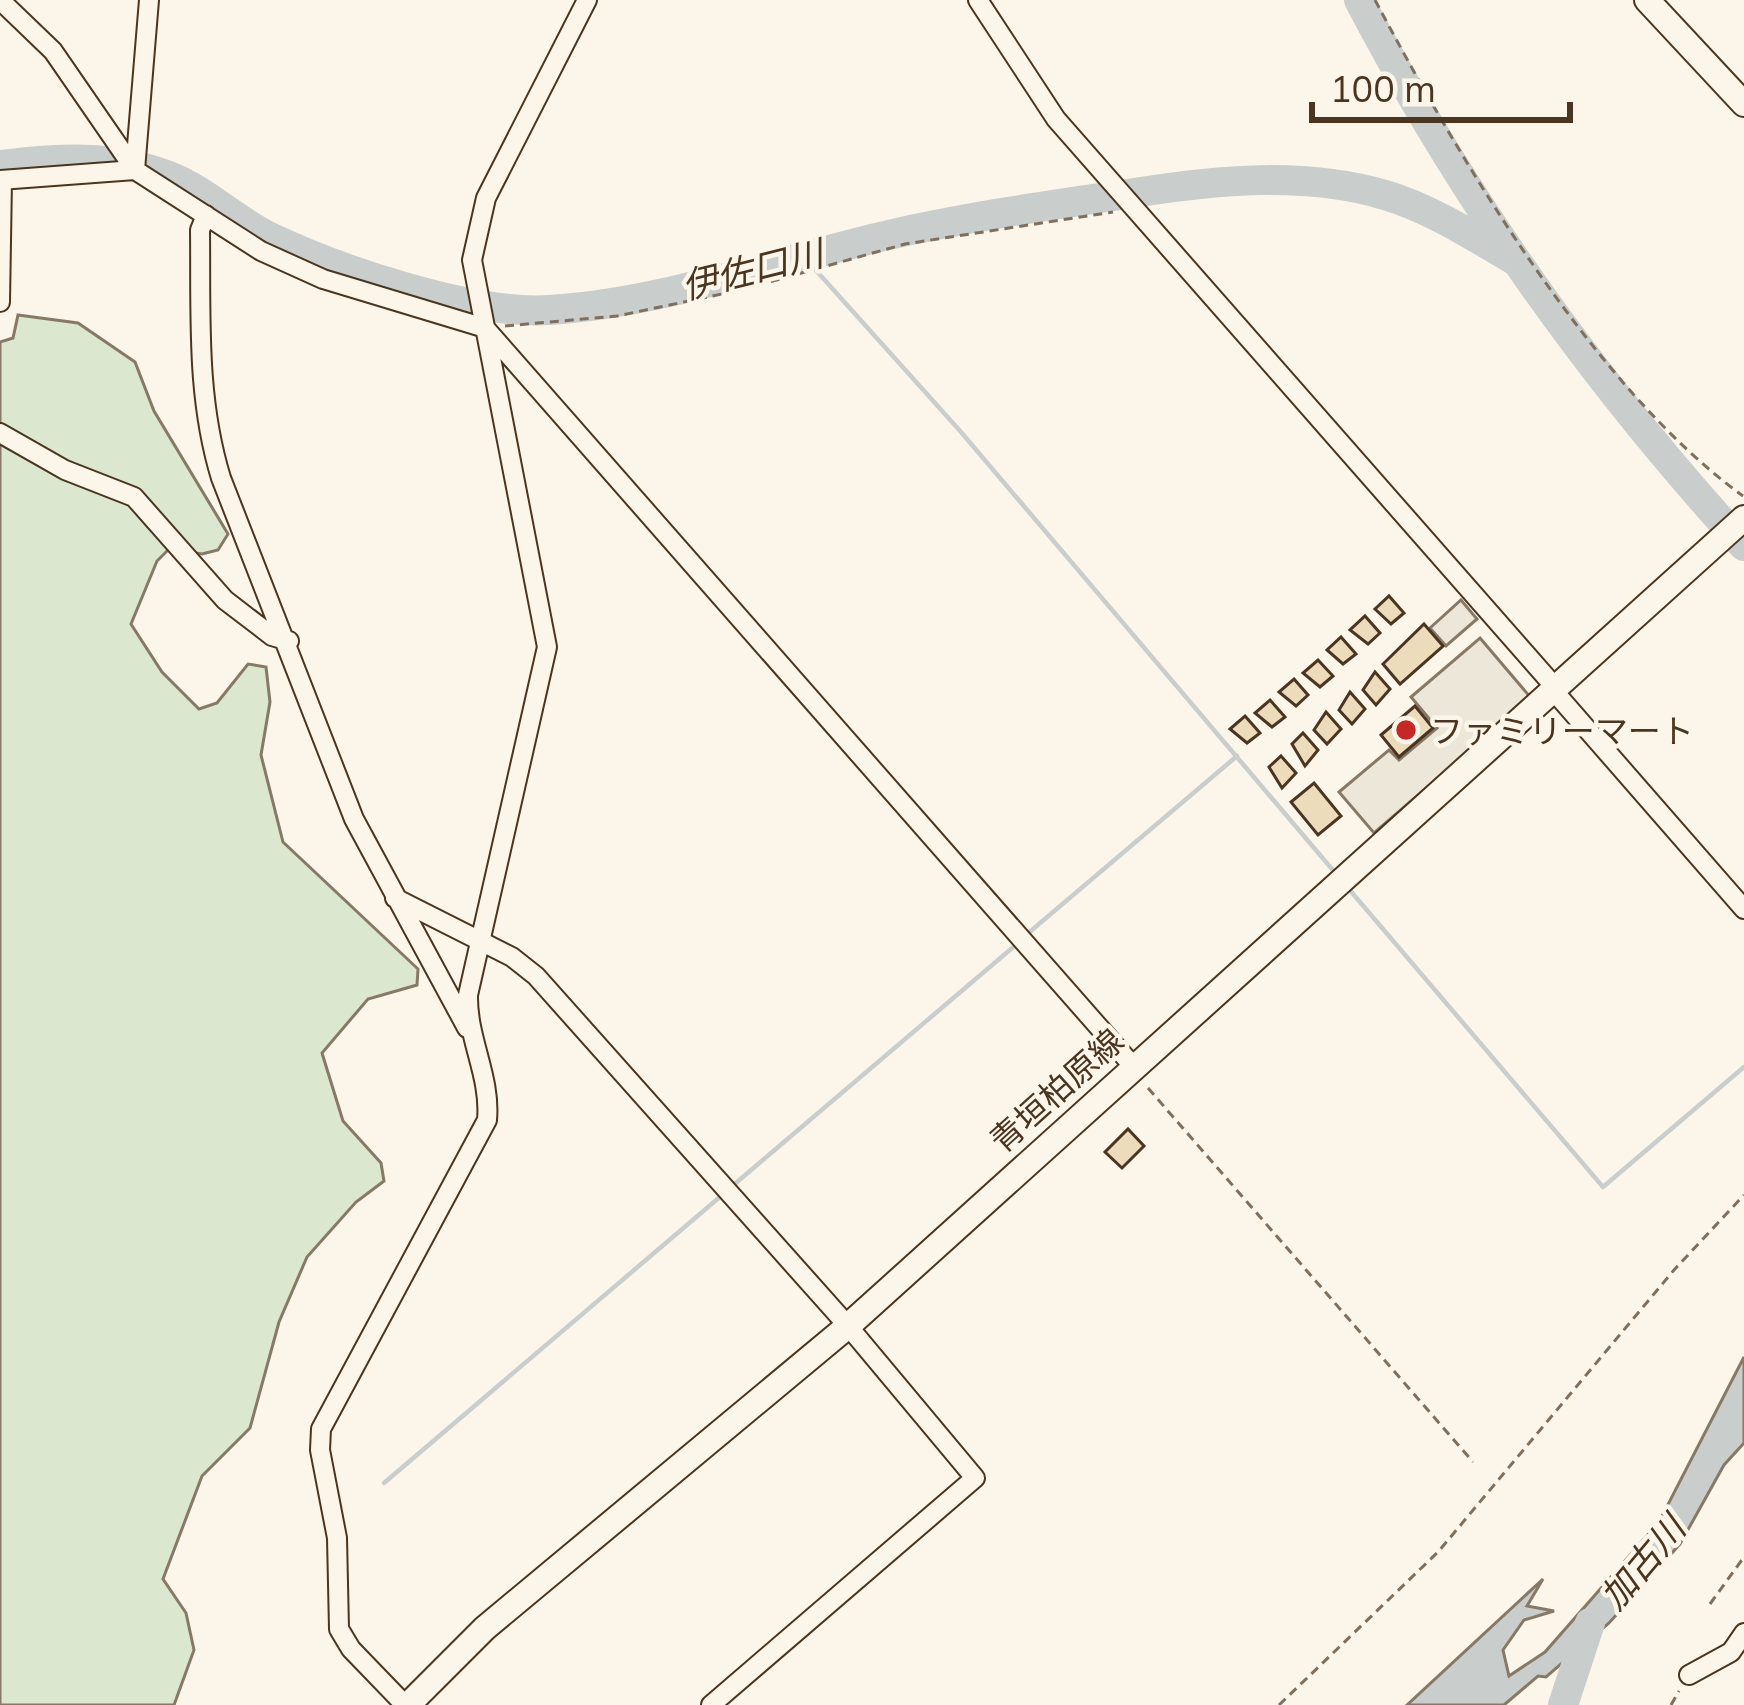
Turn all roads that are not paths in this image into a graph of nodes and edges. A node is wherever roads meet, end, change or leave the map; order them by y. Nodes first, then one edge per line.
1 (0, 0) edge
2 (149, 0) edge
3 (587, 0) edge
4 (978, 0) edge
5 (1647, 0) edge
6 (1744, 104) edge
7 (135, 170) junction
8 (1, 180) edge
9 (206, 215) junction
10 (0, 302) edge
11 (482, 310) junction
12 (0, 433) edge
13 (1744, 518) edge
14 (289, 641) junction
15 (1553, 688) junction
16 (395, 898) junction
17 (1744, 909) edge
18 (479, 940) junction
19 (467, 1028) junction
20 (1132, 1067) junction
21 (848, 1326) junction
22 (1744, 1634) edge
23 (1688, 1675) dead end
24 (718, 1703) edge
25 (406, 1705) edge

1 - 7 street
2 - 7 street
3 - 11 street
4 - 15 street
5 - 6 main road
7 - 8 street
7 - 9 street
8 - 10 street
9 - 11 street
9 - 14 street
11 - 18 street
11 - 20 street
12 - 14 street
13 - 15 main road, 青垣柏原線
14 - 16 street
15 - 17 street
15 - 20 main road, 青垣柏原線
16 - 18 street
16 - 19 street
18 - 19 street
18 - 21 street
19 - 25 street
20 - 21 main road, 青垣柏原線
21 - 24 street
21 - 25 main road, 青垣柏原線
22 - 23 street

